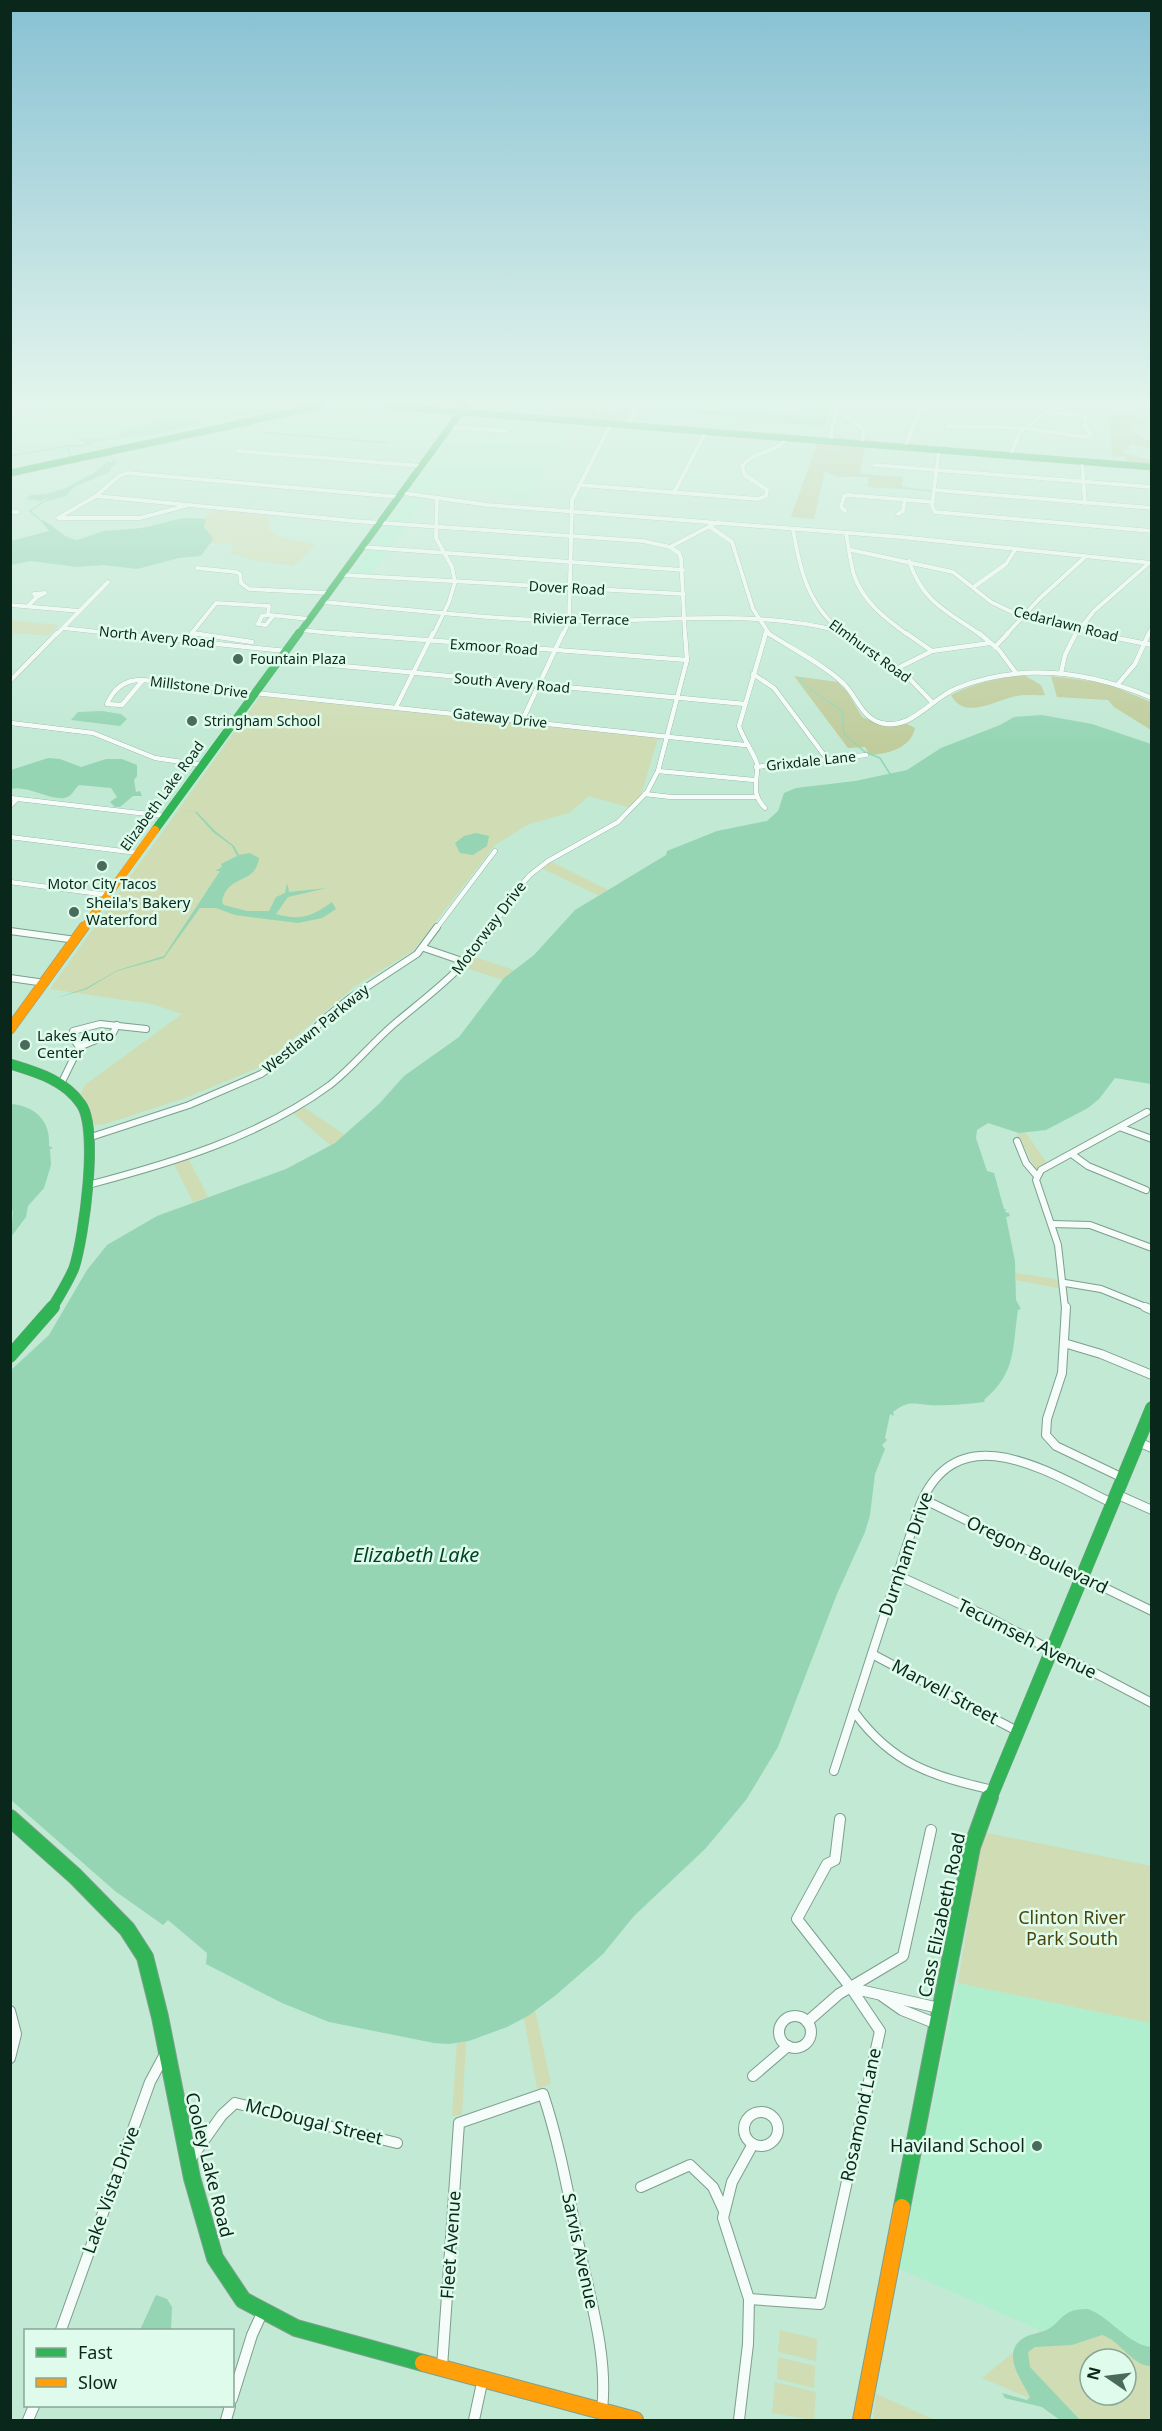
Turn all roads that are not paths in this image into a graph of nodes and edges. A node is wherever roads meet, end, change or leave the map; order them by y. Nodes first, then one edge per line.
1 (60, 519) edge
2 (82, 519) edge
3 (340, 519) edge
4 (384, 519) edge
5 (435, 519) edge
6 (572, 519) edge
7 (694, 519) edge
8 (697, 519) edge
9 (1015, 519) edge
10 (718, 522) junction
11 (381, 523) junction
12 (434, 527) junction
13 (711, 527) junction
14 (793, 529) junction
15 (1152, 531) edge
16 (846, 532) junction
17 (573, 536) junction
18 (670, 547) junction
19 (363, 548) junction
20 (851, 550) junction
21 (1015, 550) junction
22 (444, 554) junction
23 (1084, 558) junction
24 (572, 561) junction
25 (909, 561) junction
26 (1150, 563) edge
27 (197, 568) dead end
28 (682, 570) junction
29 (342, 575) junction
30 (108, 582) dead end
31 (455, 582) junction
32 (975, 586) junction
33 (571, 589) junction
34 (684, 594) junction
35 (37, 597) dead end
36 (325, 597) junction
37 (10, 605) edge
38 (28, 606) junction
39 (78, 612) junction
40 (444, 613) junction
41 (1023, 615) junction
42 (758, 618) junction
43 (825, 618) junction
44 (309, 619) junction
45 (685, 619) junction
46 (568, 621) junction
47 (815, 623) junction
48 (1152, 627) edge
49 (63, 628) junction
50 (1080, 629) junction
51 (301, 630) junction
52 (766, 632) junction
53 (839, 632) junction
54 (252, 642) dead end
55 (429, 642) junction
56 (990, 643) junction
57 (1144, 643) junction
58 (1152, 645) edge
59 (996, 647) junction
60 (555, 651) junction
61 (932, 651) junction
62 (282, 656) junction
63 (687, 660) junction
64 (896, 669) junction
65 (1016, 673) junction
66 (1061, 673) junction
67 (413, 674) junction
68 (753, 674) junction
69 (143, 680) junction
70 (10, 681) edge
71 (1117, 685) junction
72 (538, 687) junction
73 (255, 693) junction
74 (677, 698) junction
75 (1152, 698) edge
76 (932, 702) junction
77 (745, 704) junction
78 (396, 707) junction
79 (522, 721) junction
80 (11, 723) edge
81 (668, 737) junction
82 (745, 745) junction
83 (866, 755) dead end
84 (827, 759) junction
85 (202, 765) junction
86 (756, 767) junction
87 (658, 771) junction
88 (754, 780) junction
89 (645, 794) junction
90 (754, 797) junction
91 (14, 798) edge
92 (10, 806) edge
93 (765, 808) dead end
94 (165, 816) junction
95 (10, 837) edge
96 (495, 851) dead end
97 (138, 853) junction
98 (10, 882) edge
99 (108, 895) junction
100 (10, 931) edge
101 (76, 940) junction
102 (424, 948) junction
103 (465, 962) junction
104 (10, 978) edge
105 (45, 983) junction
106 (117, 1024) junction
107 (10, 1029) edge
108 (146, 1029) dead end
109 (79, 1047) junction
110 (10, 1064) edge
111 (60, 1086) junction
112 (1148, 1110) edge
113 (1122, 1128) junction
114 (88, 1138) junction
115 (1152, 1139) edge
116 (1017, 1141) dead end
117 (1073, 1155) junction
118 (1037, 1176) junction
119 (88, 1185) junction
120 (1146, 1190) dead end
121 (1052, 1224) junction
122 (1152, 1248) edge
123 (1065, 1283) junction
124 (1152, 1310) edge
125 (1064, 1343) junction
126 (10, 1356) edge
127 (1152, 1376) edge
128 (1152, 1408) edge
129 (1138, 1442) junction
130 (1152, 1448) edge
131 (1123, 1478) junction
132 (1114, 1498) junction
133 (923, 1499) junction
134 (1152, 1510) edge
135 (901, 1577) junction
136 (1082, 1577) junction
137 (1152, 1611) edge
138 (1050, 1652) junction
139 (872, 1654) junction
140 (1152, 1703) edge
141 (855, 1713) junction
142 (1017, 1731) junction
143 (834, 1771) dead end
144 (993, 1790) junction
145 (10, 1818) edge
146 (840, 1819) dead end
147 (931, 1830) dead end
148 (851, 1988) junction
149 (882, 1996) junction
150 (940, 2008) junction
151 (10, 2011) edge
152 (807, 2022) junction
153 (937, 2024) junction
154 (788, 2046) junction
155 (166, 2052) junction
156 (10, 2058) edge
157 (753, 2076) dead end
158 (543, 2094) joint
159 (397, 2143) dead end
160 (753, 2144) dead end
161 (188, 2162) junction
162 (641, 2187) dead end
163 (724, 2211) junction
164 (749, 2299) junction
165 (263, 2311) junction
166 (61, 2329) edge
167 (442, 2367) junction
168 (483, 2378) junction
169 (234, 2393) edge
170 (34, 2407) edge
171 (597, 2413) edge
172 (28, 2421) edge
173 (474, 2421) edge
174 (636, 2421) edge
175 (739, 2421) edge
176 (861, 2421) edge

1 - 2 street
3 - 11 street
4 - 11 main road, Elizabeth Lake Road
5 - 12 street
6 - 17 street
7 - 13 street
8 - 10 street
9 - 15 street
10 - 13 street
10 - 14 street
11 - 12 street
11 - 19 main road, Elizabeth Lake Road
12 - 17 street
12 - 22 street
13 - 18 street
13 - 42 street
14 - 16 street
14 - 43 street, Elmhurst Road
16 - 20 street
16 - 21 street
17 - 18 street
17 - 24 street
18 - 28 street, Motorway Drive
19 - 22 street
19 - 29 main road, Elizabeth Lake Road
20 - 25 street, Cedarlawn Road
20 - 61 street
21 - 23 street
21 - 32 street
22 - 24 street
22 - 31 street
23 - 26 street
23 - 41 street
24 - 28 street
24 - 33 street
25 - 32 street, Cedarlawn Road
25 - 56 street
26 - 50 street
27 - 36 street, Riviera Terrace
28 - 34 street, Motorway Drive
29 - 31 street, Dover Road
29 - 36 main road, Elizabeth Lake Road
30 - 39 street
31 - 33 street, Dover Road
31 - 40 street
32 - 41 street, Cedarlawn Road
33 - 34 street, Dover Road
33 - 46 street
34 - 45 street, Motorway Drive
35 - 38 street
36 - 40 street, Riviera Terrace
36 - 44 main road, Elizabeth Lake Road
37 - 38 street
38 - 39 street
39 - 49 street
40 - 46 street, Riviera Terrace
40 - 55 street
41 - 50 street, Cedarlawn Road
41 - 59 street
42 - 45 street, Riviera Terrace
42 - 47 street, Riviera Terrace
42 - 52 street
43 - 47 street
43 - 53 street, Elmhurst Road
44 - 51 main road, Elizabeth Lake Road
44 - 54 street
45 - 46 street, Riviera Terrace
45 - 63 street, Motorway Drive
46 - 60 street
47 - 53 street, Riviera Terrace
48 - 57 street
49 - 62 street, North Avery Road
49 - 70 street
50 - 57 street, Cedarlawn Road
50 - 66 street
51 - 55 street, Exmoor Road
51 - 62 main road, Elizabeth Lake Road
52 - 68 street
52 - 76 street
53 - 64 street, Elmhurst Road
55 - 60 street, Exmoor Road
55 - 67 street
56 - 59 street
56 - 61 street
57 - 58 street, Cedarlawn Road
57 - 71 street
59 - 65 street
60 - 63 street, Exmoor Road
60 - 72 street
61 - 64 street
62 - 67 street, South Avery Road
62 - 73 main road, Elizabeth Lake Road
63 - 74 street, Motorway Drive
64 - 76 street, Elmhurst Road
65 - 66 street
65 - 76 street
66 - 71 street
67 - 72 street, South Avery Road
67 - 78 street
68 - 77 street
68 - 84 street
69 - 69 street, Millstone Drive
69 - 73 street, Millstone Drive
71 - 75 street
72 - 74 street, South Avery Road
72 - 79 street
73 - 78 street, Gateway Drive
73 - 85 main road, Elizabeth Lake Road
74 - 77 street, South Avery Road
74 - 81 street, Motorway Drive
77 - 82 street
78 - 79 street, Gateway Drive
79 - 81 street, Gateway Drive
80 - 85 street
81 - 82 street, Gateway Drive
81 - 87 street, Motorway Drive
82 - 86 street
83 - 84 street, Grixdale Lane
84 - 86 street, Grixdale Lane
85 - 94 main road, Elizabeth Lake Road
86 - 88 street
87 - 88 street, Grixdale Lane
87 - 89 street, Motorway Drive
88 - 90 street
89 - 90 street
89 - 103 street, Motorway Drive
90 - 93 street
91 - 92 street
91 - 94 street
94 - 97 main road, Elizabeth Lake Road
95 - 97 street
96 - 102 street, Westlawn Parkway
97 - 99 main road, Elizabeth Lake Road
98 - 99 street
99 - 101 main road, Elizabeth Lake Road
100 - 101 street
101 - 105 main road, Elizabeth Lake Road
102 - 103 street
102 - 114 street, Westlawn Parkway
103 - 119 street, Motorway Drive
104 - 105 street
105 - 107 main road, Elizabeth Lake Road
106 - 108 street
106 - 109 street
106 - 109 street
109 - 111 street
110 - 111 main road
111 - 114 main road
112 - 113 street
113 - 115 street
113 - 117 street
114 - 119 main road
116 - 118 street
117 - 118 street
117 - 120 street
118 - 121 street
119 - 126 main road
121 - 122 street
121 - 123 street
123 - 124 street
123 - 125 street
125 - 127 street
125 - 131 street
128 - 129 main road, Cass Elizabeth Road
129 - 130 street
129 - 131 main road, Cass Elizabeth Road
131 - 132 main road, Cass Elizabeth Road
132 - 133 street, Durnham Drive
132 - 134 street, Durnham Drive
132 - 136 main road, Cass Elizabeth Road
133 - 135 street, Durnham Drive
133 - 136 street, Oregon Boulevard
135 - 138 street, Tecumseh Avenue
135 - 139 street, Durnham Drive
136 - 137 street, Oregon Boulevard
136 - 138 main road, Cass Elizabeth Road
138 - 140 street, Tecumseh Avenue
138 - 142 main road, Cass Elizabeth Road
139 - 141 street, Durnham Drive
139 - 142 street, Marvell Street
141 - 143 street, Durnham Drive
141 - 144 street
142 - 144 main road, Cass Elizabeth Road
144 - 150 main road, Cass Elizabeth Road
145 - 155 main road, Cooley Lake Road
146 - 148 street, Rosamond Lane
147 - 148 street
148 - 149 street
148 - 152 street
148 - 164 street, Rosamond Lane
149 - 150 street
149 - 153 street
150 - 153 main road, Cass Elizabeth Road
151 - 156 street
152 - 154 street
152 - 154 street
153 - 176 main road, Cass Elizabeth Road
154 - 157 street
155 - 161 main road, Cooley Lake Road
155 - 166 street, Lake Vista Drive
158 - 167 street, Fleet Avenue
158 - 171 street, Sarvis Avenue
159 - 161 street, McDougal Street
160 - 163 street
161 - 165 main road, Cooley Lake Road
162 - 163 street
163 - 164 street
164 - 175 street
165 - 167 main road, Cooley Lake Road
165 - 169 street
167 - 168 main road, Cooley Lake Road
168 - 171 main road, Cooley Lake Road
168 - 173 street
170 - 172 street
171 - 174 main road, Cooley Lake Road

